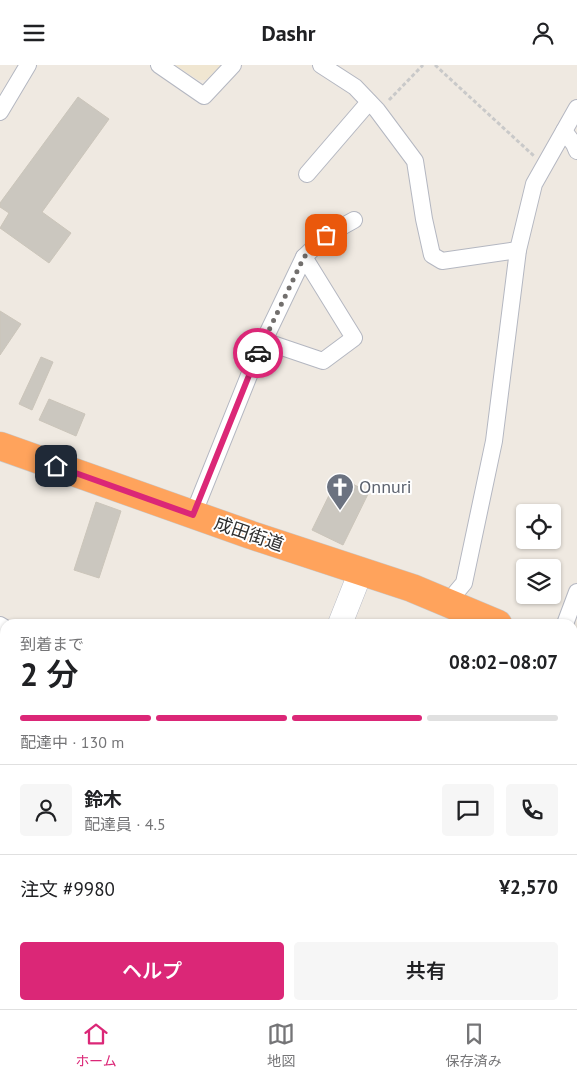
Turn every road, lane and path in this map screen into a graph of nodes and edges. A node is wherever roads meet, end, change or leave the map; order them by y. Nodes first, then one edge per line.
1 (28, 65) edge
2 (160, 65) edge
3 (233, 65) edge
4 (321, 65) edge
5 (424, 65) edge
6 (435, 65) edge
7 (373, 106) junction
8 (577, 108) edge
9 (0, 112) edge
10 (564, 131) junction
11 (577, 151) edge
12 (544, 165) junction
13 (307, 174) dead end
14 (354, 220) dead end
15 (518, 250) junction
16 (304, 257) junction
17 (264, 341) junction
18 (0, 446) edge
19 (193, 515) junction
20 (361, 571) junction
21 (577, 592) edge
22 (448, 602) junction
23 (342, 619) edge
24 (487, 619) edge
25 (567, 619) edge

1 - 9 street
2 - 3 street
4 - 7 street
5 - 7 path
6 - 12 path
7 - 13 street
7 - 15 street
8 - 10 street
10 - 11 street
10 - 12 street
12 - 15 street
14 - 16 street
15 - 22 street
16 - 17 street
16 - 17 street
17 - 19 street
18 - 19 highway, 成田街道
19 - 20 highway, 成田街道
20 - 22 highway, 成田街道
20 - 23 main road
21 - 25 street
22 - 24 highway, 成田街道

